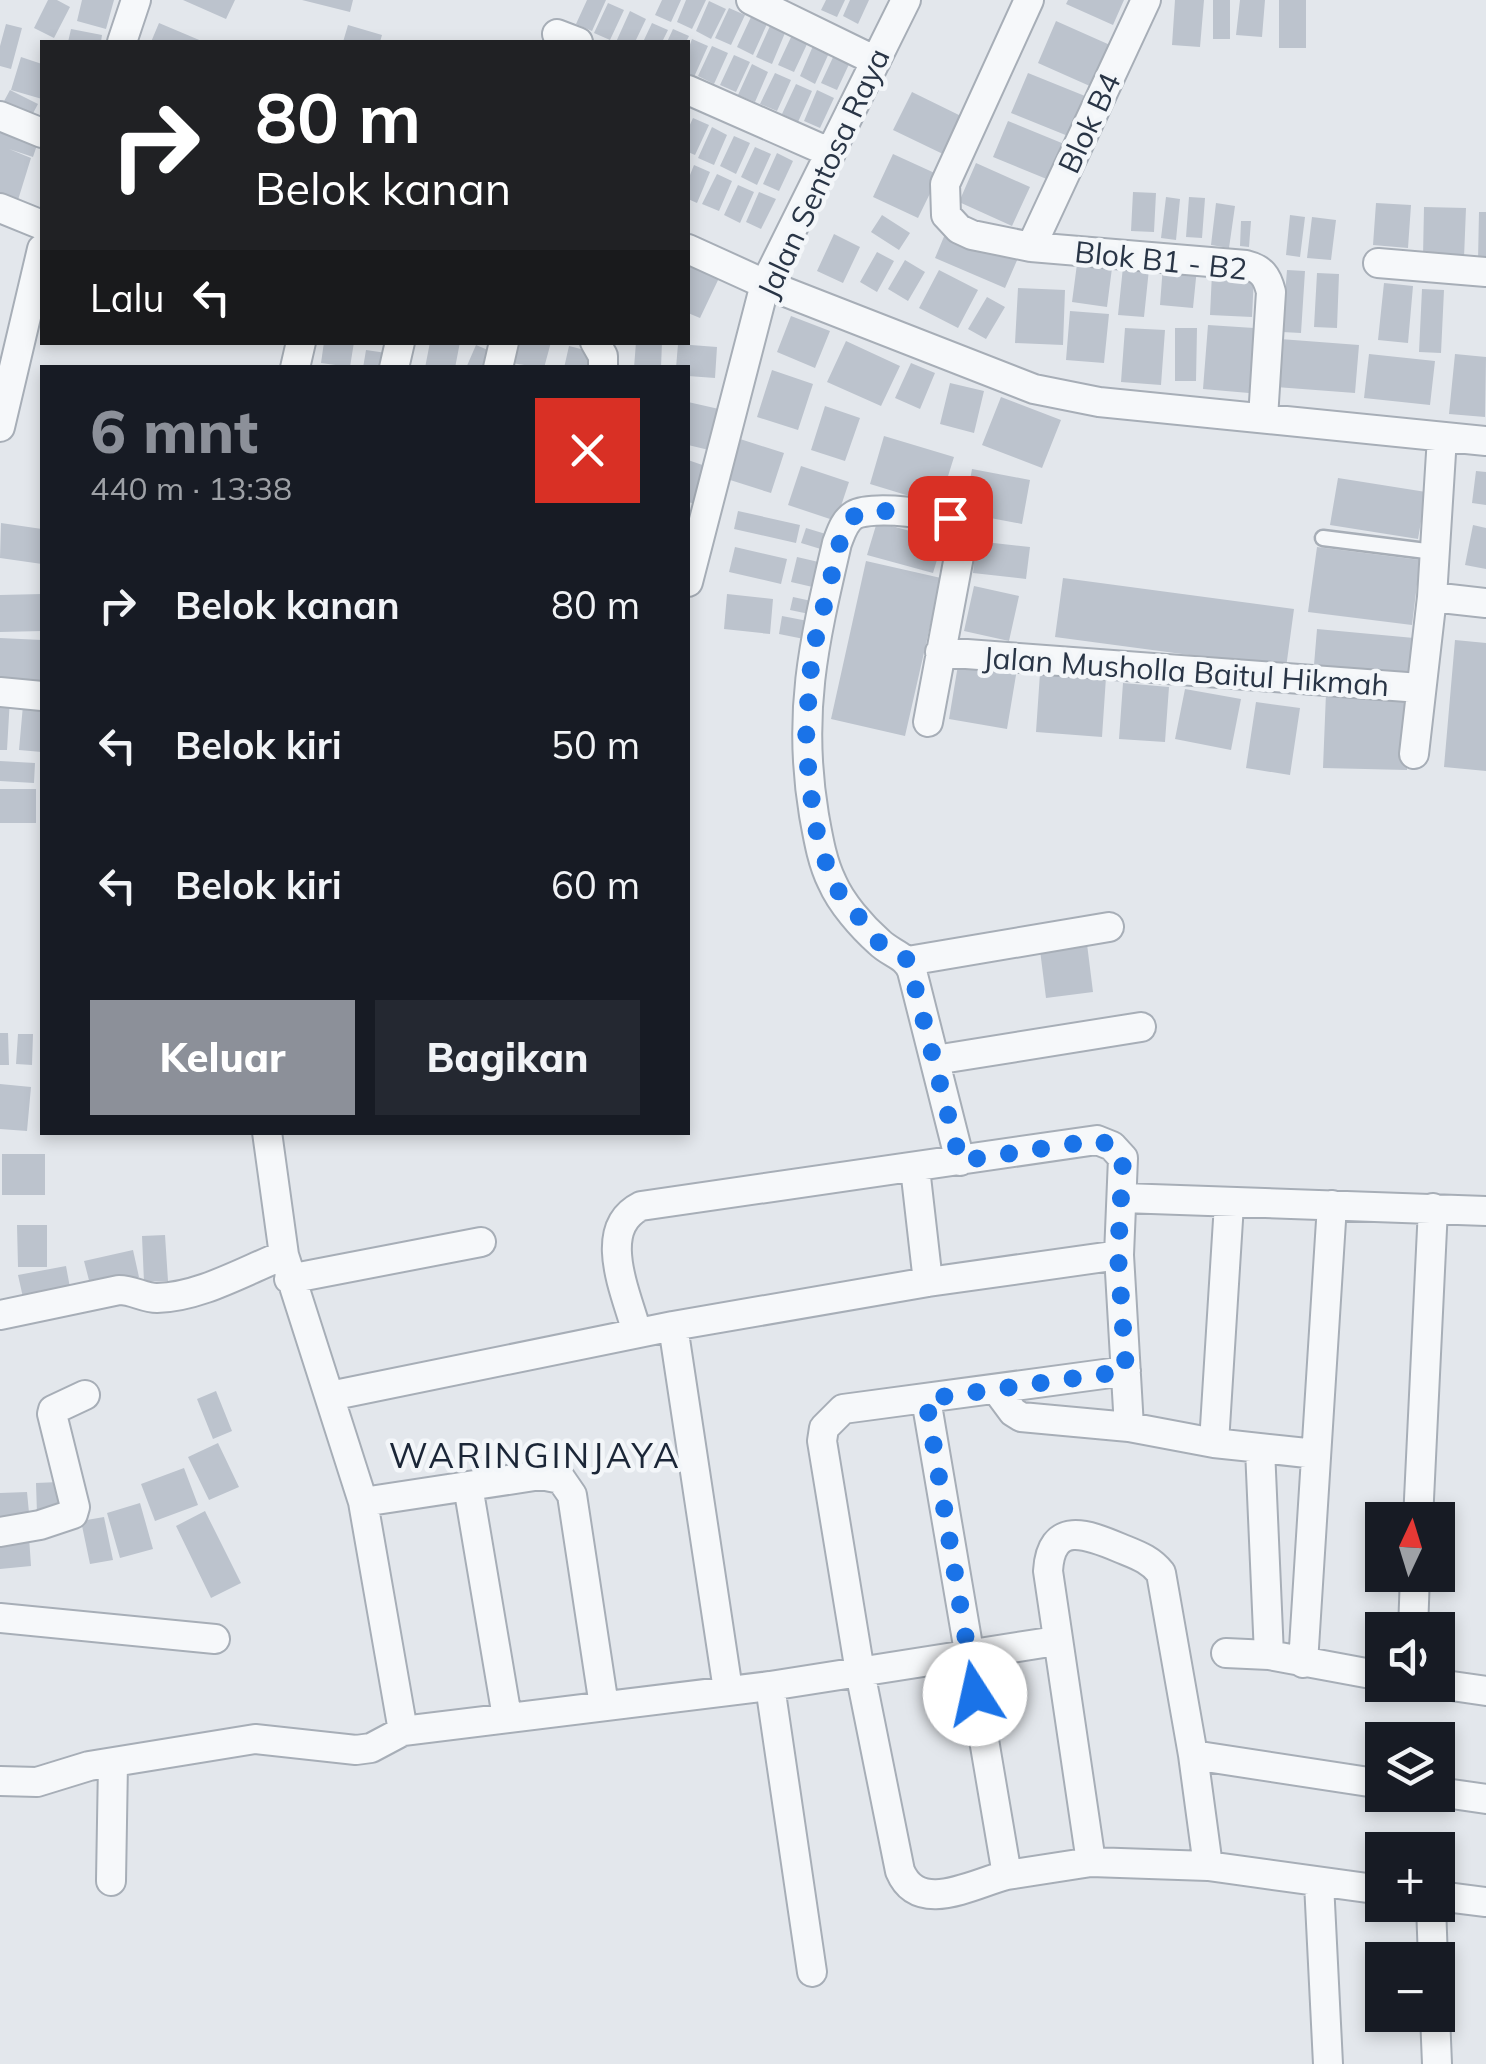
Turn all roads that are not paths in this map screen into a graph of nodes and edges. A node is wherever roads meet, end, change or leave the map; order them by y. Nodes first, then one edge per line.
1 (136, 0) edge
2 (751, 0) edge
3 (906, 0) edge
4 (1030, 0) edge
5 (1146, 0) edge
6 (123, 40) edge
7 (876, 61) junction
8 (690, 91) edge
9 (0, 116) edge
10 (40, 132) edge
11 (832, 152) junction
12 (0, 208) edge
13 (40, 223) edge
14 (1031, 247) junction
15 (690, 250) edge
16 (40, 257) edge
17 (1378, 263) dead end
18 (1486, 272) edge
19 (765, 284) junction
20 (1262, 418) junction
21 (0, 426) edge
22 (1442, 437) junction
23 (1486, 442) edge
24 (1323, 538) dead end
25 (1434, 552) junction
26 (690, 574) edge
27 (1432, 597) junction
28 (1486, 603) edge
29 (940, 652) junction
30 (1420, 688) junction
31 (0, 692) edge
32 (40, 696) edge
33 (928, 722) dead end
34 (1414, 754) dead end
35 (1108, 927) dead end
36 (908, 960) junction
37 (1141, 1027) dead end
38 (935, 1060) junction
39 (267, 1135) edge
40 (960, 1161) junction
41 (915, 1168) junction
42 (1122, 1198) junction
43 (1229, 1204) junction
44 (1332, 1206) junction
45 (1433, 1208) junction
46 (1486, 1210) edge
47 (480, 1242) dead end
48 (1118, 1255) junction
49 (286, 1267) junction
50 (928, 1282) junction
51 (0, 1316) edge
52 (673, 1326) junction
53 (637, 1333) junction
54 (1126, 1371) junction
55 (996, 1388) junction
56 (85, 1395) dead end
57 (330, 1396) junction
58 (926, 1399) junction
59 (1129, 1428) junction
60 (1214, 1443) junction
61 (1260, 1449) junction
62 (1316, 1454) junction
63 (468, 1486) junction
64 (363, 1502) junction
65 (1419, 1502) edge
66 (0, 1532) edge
67 (0, 1618) edge
68 (215, 1640) dead end
69 (1056, 1641) junction
70 (1226, 1653) dead end
71 (968, 1655) junction
72 (1270, 1656) junction
73 (1303, 1663) junction
74 (860, 1672) junction
75 (1365, 1673) edge
76 (770, 1686) junction
77 (1455, 1686) edge
78 (728, 1690) junction
79 (1486, 1691) edge
80 (604, 1706) junction
81 (507, 1717) junction
82 (403, 1731) junction
83 (1193, 1755) junction
84 (113, 1763) junction
85 (1365, 1781) edge
86 (0, 1782) edge
87 (1455, 1795) edge
88 (1486, 1800) edge
89 (1092, 1862) junction
90 (1208, 1866) junction
91 (1007, 1876) junction
92 (112, 1881) dead end
93 (1319, 1883) junction
94 (1365, 1888) edge
95 (1455, 1898) edge
96 (1486, 1902) edge
97 (812, 1972) dead end
98 (1436, 2032) edge
99 (1328, 2064) edge
100 (1437, 2064) edge

1 - 6 street
2 - 7 street
3 - 7 street, Jalan Sentosa Raya
4 - 14 street
5 - 14 street, Blok B4
7 - 11 street, Jalan Sentosa Raya
8 - 11 street
9 - 10 street
11 - 19 street, Jalan Sentosa Raya
12 - 13 street
14 - 20 street, Blok B1 - B2
15 - 19 street
16 - 21 street
17 - 18 street
19 - 20 street
19 - 26 street, Jalan Sentosa Raya
20 - 22 street
22 - 23 street
22 - 25 street, Jalan Musholla Baitul Hikmah
24 - 25 lane
25 - 27 street, Jalan Musholla Baitul Hikmah
27 - 28 street
27 - 30 street, Jalan Musholla Baitul Hikmah
29 - 30 street, Jalan Musholla Baitul Hikmah
29 - 33 street, Jalan Musholla Baitul Hikmah
29 - 36 street, Jalan Musholla Baitul Hikmah
30 - 34 street
31 - 32 street
35 - 36 street
36 - 38 street
37 - 38 street
38 - 40 street
39 - 49 street
40 - 41 street
40 - 42 street
41 - 50 street
41 - 53 street
42 - 43 street
42 - 48 street
43 - 44 street
43 - 60 street
44 - 45 street
44 - 62 street
45 - 46 street
45 - 65 street
47 - 49 street
48 - 50 street
48 - 54 street
49 - 51 street
49 - 57 street
50 - 52 street
52 - 53 street
52 - 78 street
53 - 57 street
54 - 55 street
54 - 59 street
55 - 58 street
55 - 59 street
56 - 66 street
57 - 64 street
58 - 71 street
58 - 74 street
59 - 60 street
60 - 61 street
61 - 62 street
61 - 72 street
62 - 73 street
63 - 64 street
63 - 80 street
63 - 81 street
64 - 82 street
67 - 68 street
69 - 71 street
69 - 83 street
69 - 89 street
70 - 72 street
71 - 74 street
71 - 91 street
72 - 73 street
73 - 75 street
74 - 76 street
74 - 91 street
76 - 78 street
76 - 97 street
77 - 79 street
78 - 80 street
80 - 81 street
81 - 82 street
82 - 84 street
83 - 85 street
83 - 90 street
84 - 86 street
84 - 92 street
87 - 88 street
89 - 90 street
89 - 91 street
90 - 93 street
93 - 94 street
93 - 99 street
95 - 96 street
98 - 100 street

